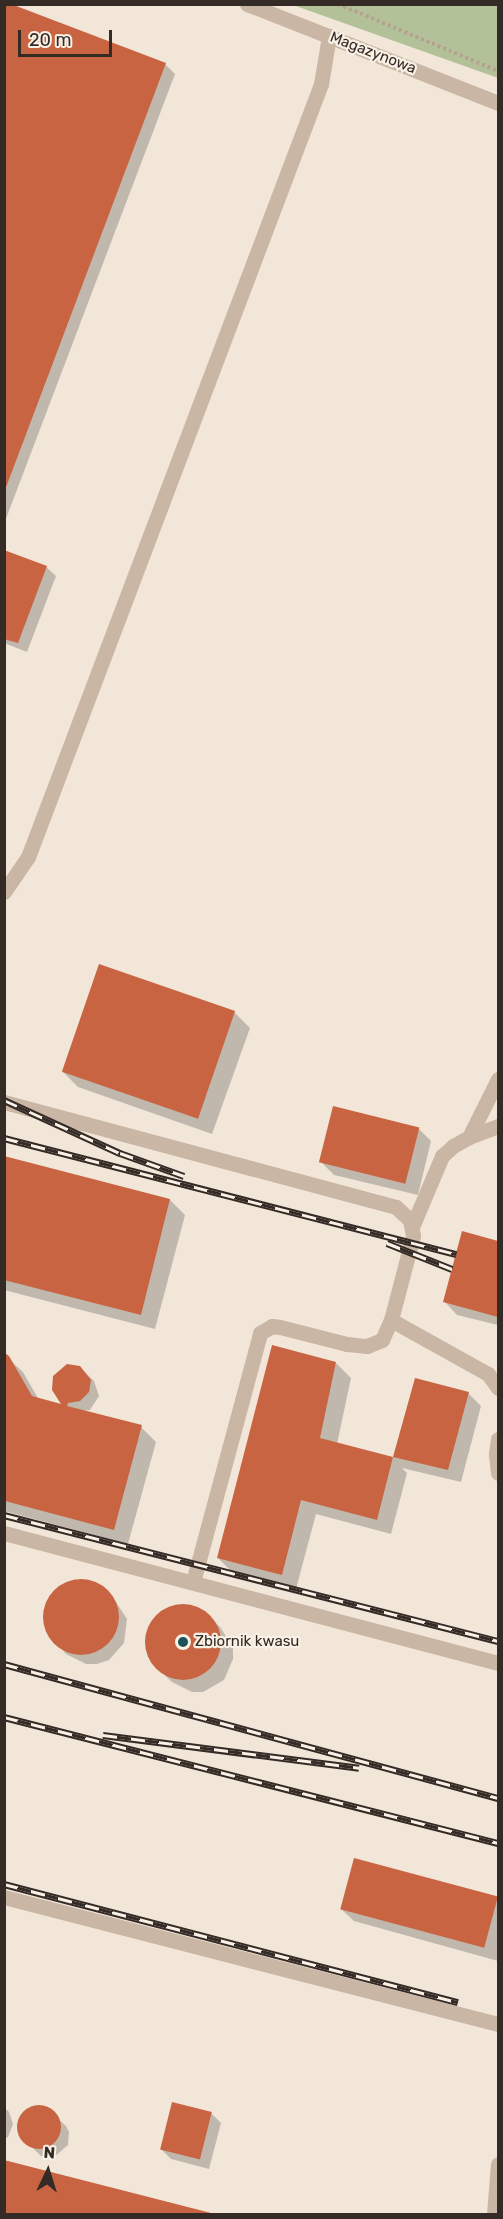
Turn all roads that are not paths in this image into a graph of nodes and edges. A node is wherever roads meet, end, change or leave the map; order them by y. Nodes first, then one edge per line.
1 (247, 4) edge
2 (329, 36) junction
3 (498, 103) edge
4 (4, 892) edge
5 (498, 1079) edge
6 (4, 1092) edge
7 (4, 1102) edge
8 (31, 1109) junction
9 (498, 1126) edge
10 (469, 1137) junction
11 (412, 1227) junction
12 (392, 1320) junction
13 (498, 1388) edge
14 (498, 1448) edge
15 (498, 1473) edge
16 (4, 1533) edge
17 (193, 1582) junction
18 (498, 1663) edge
19 (4, 1898) edge
20 (498, 2024) edge
21 (498, 2164) edge
22 (494, 2214) edge

1 - 2 lane, Magazynowa
2 - 3 lane, Magazynowa
2 - 4 lane
5 - 10 lane
6 - 8 lane
7 - 8 lane
8 - 11 lane
9 - 10 lane
10 - 11 lane
11 - 12 lane
12 - 13 lane
12 - 17 lane
14 - 15 lane
16 - 17 lane
17 - 18 lane
19 - 20 lane
21 - 22 lane

